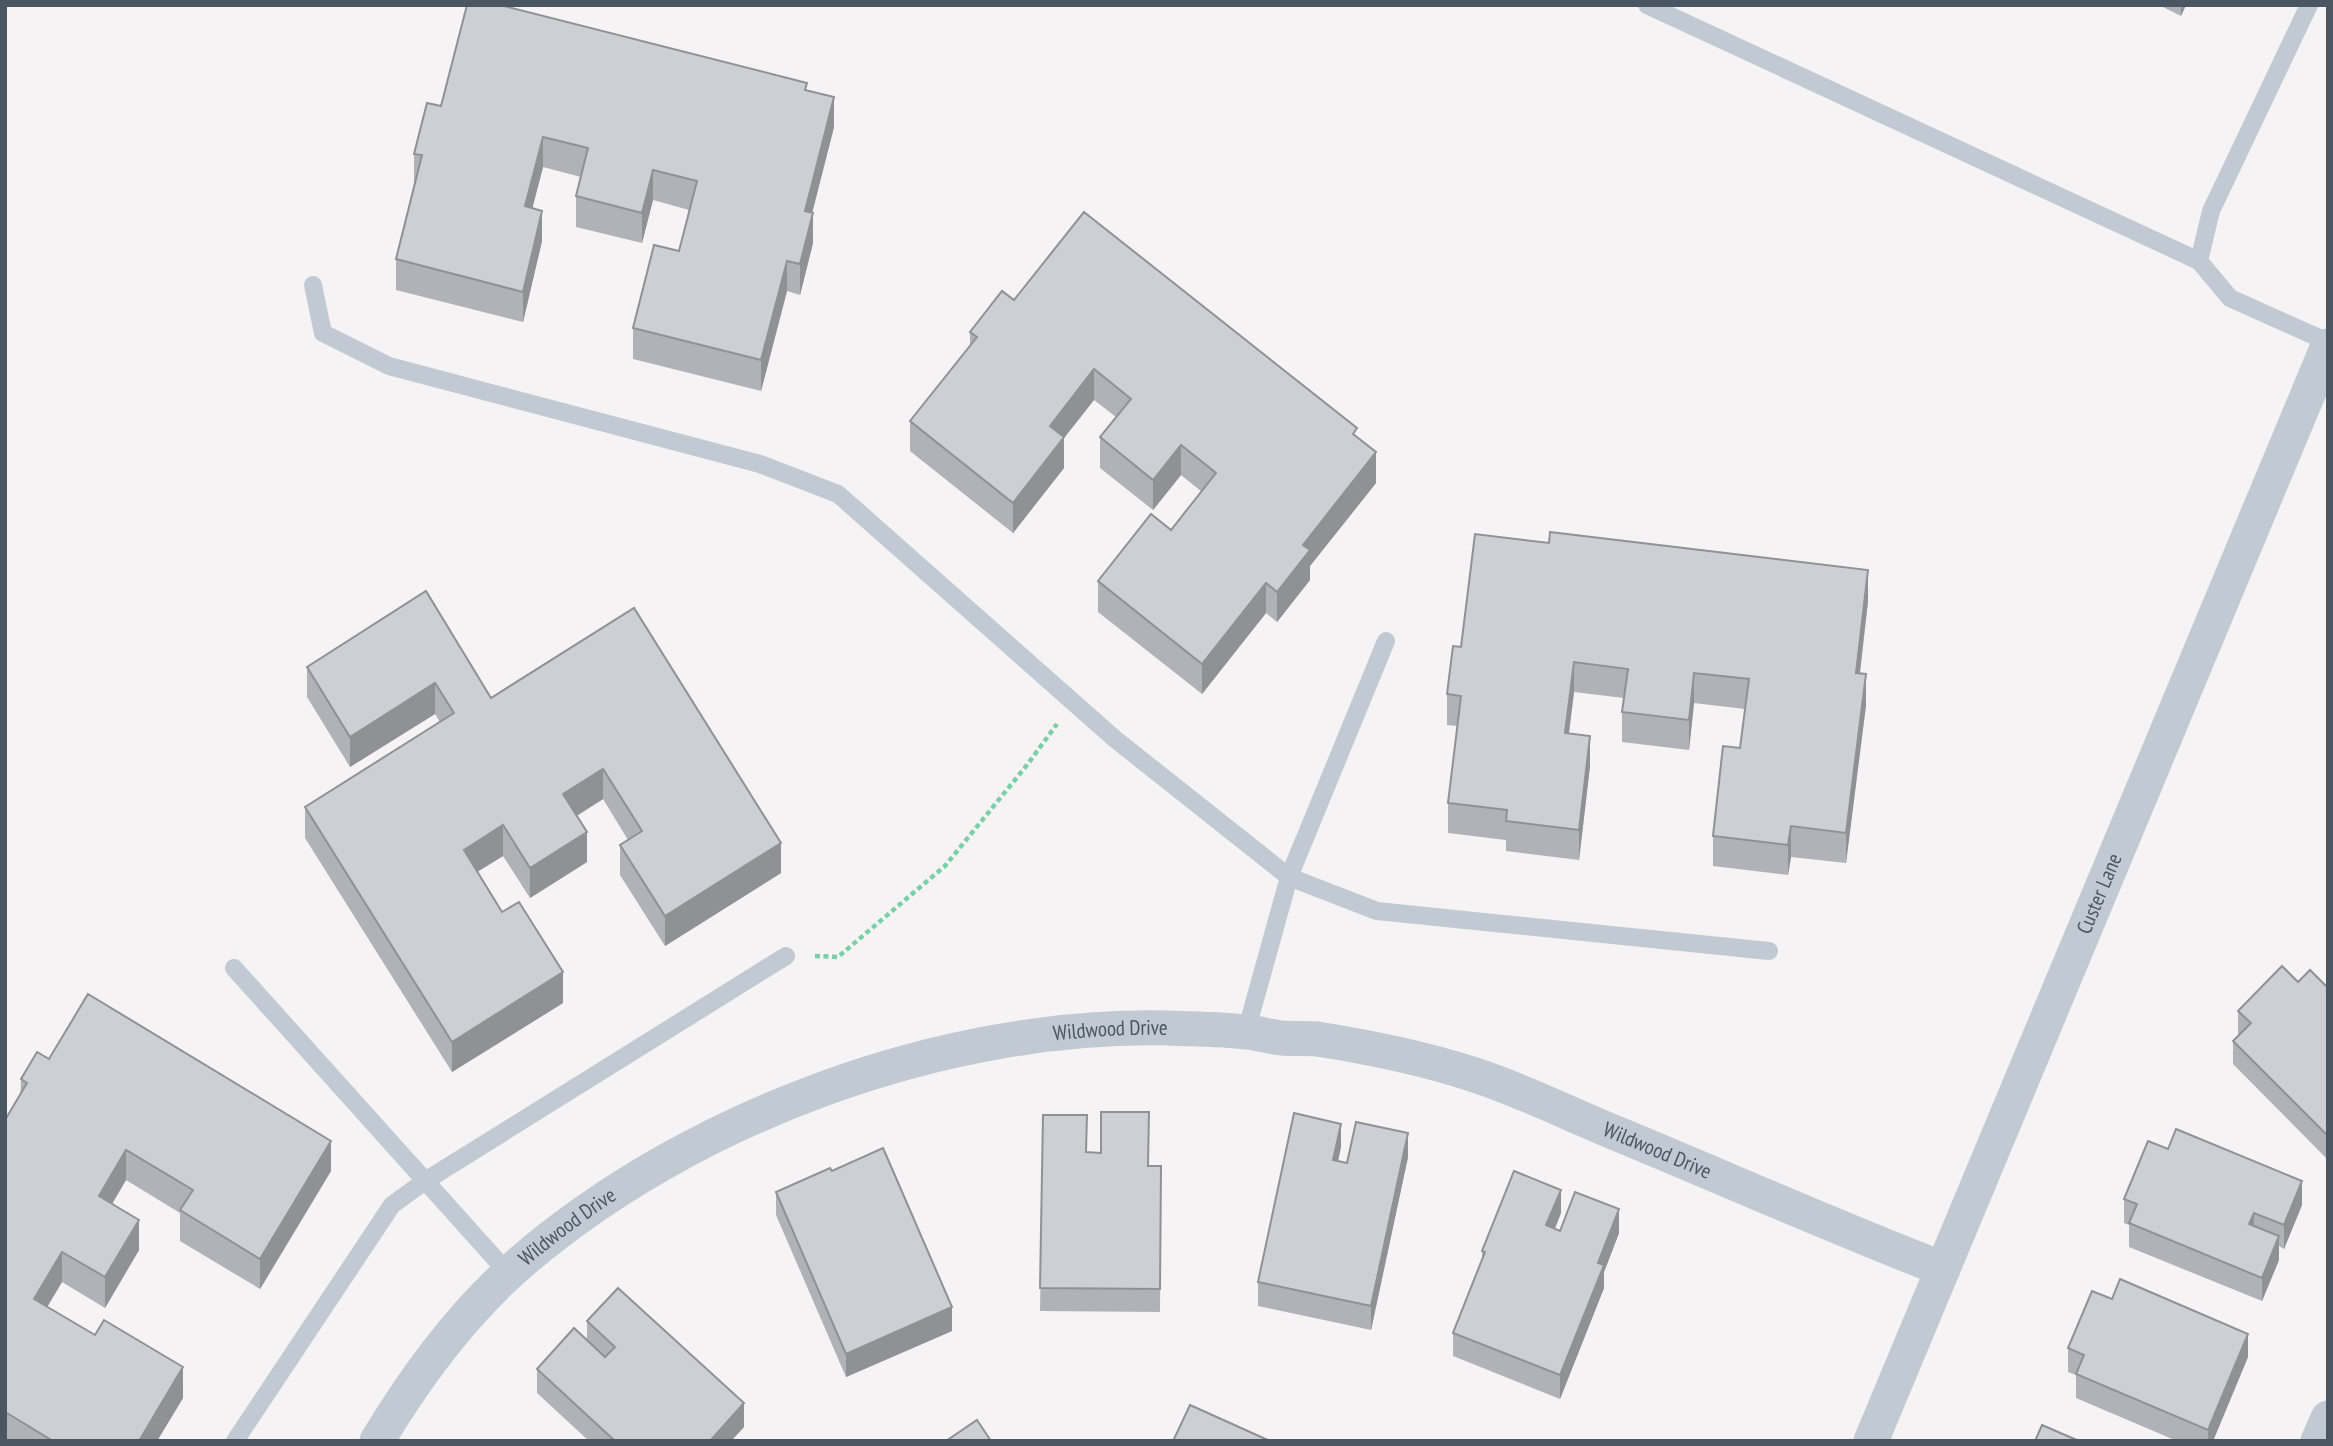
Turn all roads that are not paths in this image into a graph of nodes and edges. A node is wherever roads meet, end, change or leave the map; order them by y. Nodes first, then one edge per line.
1 (1647, 5) edge
2 (2309, 5) edge
3 (2199, 261) junction
4 (313, 285) dead end
5 (2328, 344) edge
6 (1387, 641) dead end
7 (1289, 877) junction
8 (1769, 951) dead end
9 (786, 956) road end
10 (234, 968) dead end
11 (1246, 1032) junction
12 (425, 1181) junction
13 (1943, 1269) junction
14 (509, 1274) junction
15 (2328, 1418) edge
16 (235, 1441) edge
17 (377, 1441) edge
18 (1871, 1441) edge
19 (2318, 1441) edge

1 - 3 lane
2 - 3 lane
3 - 5 lane
4 - 7 lane
5 - 13 street, Custer Lane
6 - 7 lane
7 - 8 lane
7 - 11 lane
9 - 12 lane
10 - 12 lane
11 - 13 street, Wildwood Drive
11 - 14 street, Wildwood Drive
12 - 14 lane
12 - 16 lane
13 - 18 street, Custer Lane
14 - 17 street, Wildwood Drive
15 - 19 street

